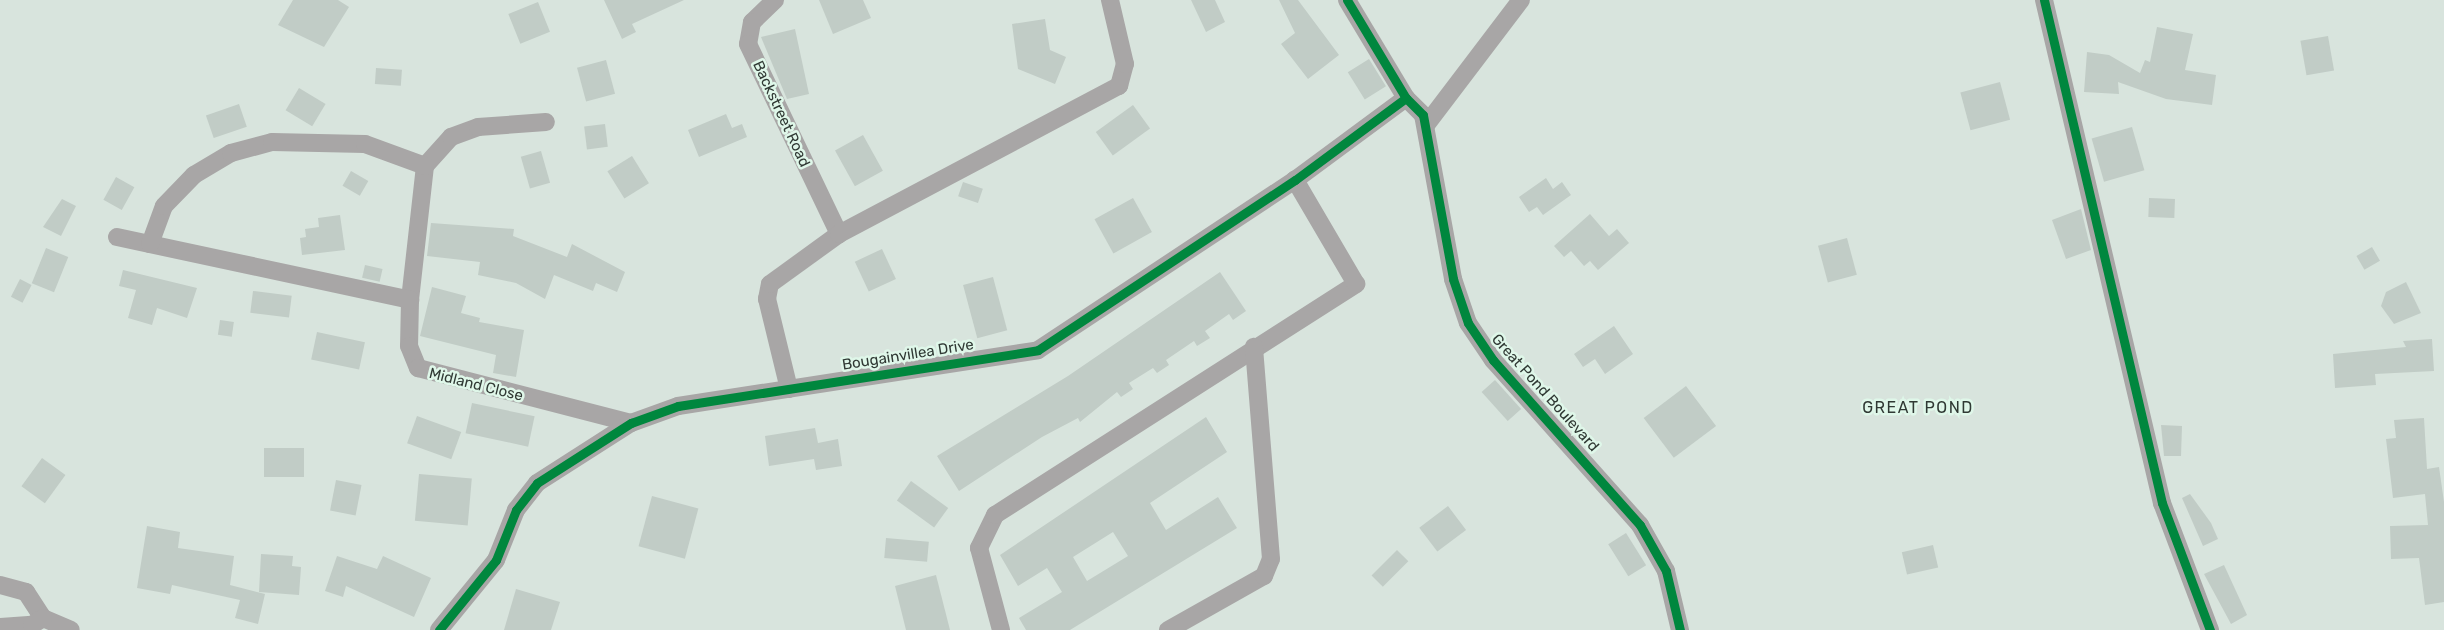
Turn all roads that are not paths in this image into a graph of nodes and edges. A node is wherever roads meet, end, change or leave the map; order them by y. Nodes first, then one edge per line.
1 (775, 0) edge
2 (1110, 0) edge
3 (1347, 0) edge
4 (1521, 0) edge
5 (2044, 0) edge
6 (1406, 98) junction
7 (546, 122) dead end
8 (1426, 124) junction
9 (425, 166) junction
10 (1295, 180) junction
11 (839, 234) junction
12 (117, 237) dead end
13 (150, 244) junction
14 (410, 300) junction
15 (1254, 347) junction
16 (789, 389) junction
17 (631, 423) junction
18 (0, 585) edge
19 (43, 618) junction
20 (0, 627) edge
21 (71, 630) edge
22 (440, 630) edge
23 (1002, 630) edge
24 (1168, 630) edge
25 (1680, 630) edge
26 (2210, 630) edge

1 - 11 street, Backstreet Road
2 - 11 street
3 - 6 street, Great Pond Boulevard
4 - 8 street
5 - 26 street
6 - 8 street, Great Pond Boulevard
6 - 10 street, Bougainvillea Drive
7 - 9 street
8 - 25 street, Great Pond Boulevard
9 - 13 street
9 - 14 street, Midland Close
10 - 15 street
10 - 16 street, Bougainvillea Drive
11 - 16 street
12 - 13 street
13 - 14 street
14 - 17 street, Midland Close
15 - 23 street
15 - 24 street
16 - 17 street, Bougainvillea Drive
17 - 22 street, Bougainvillea Drive
18 - 19 street
19 - 20 street
19 - 21 street

